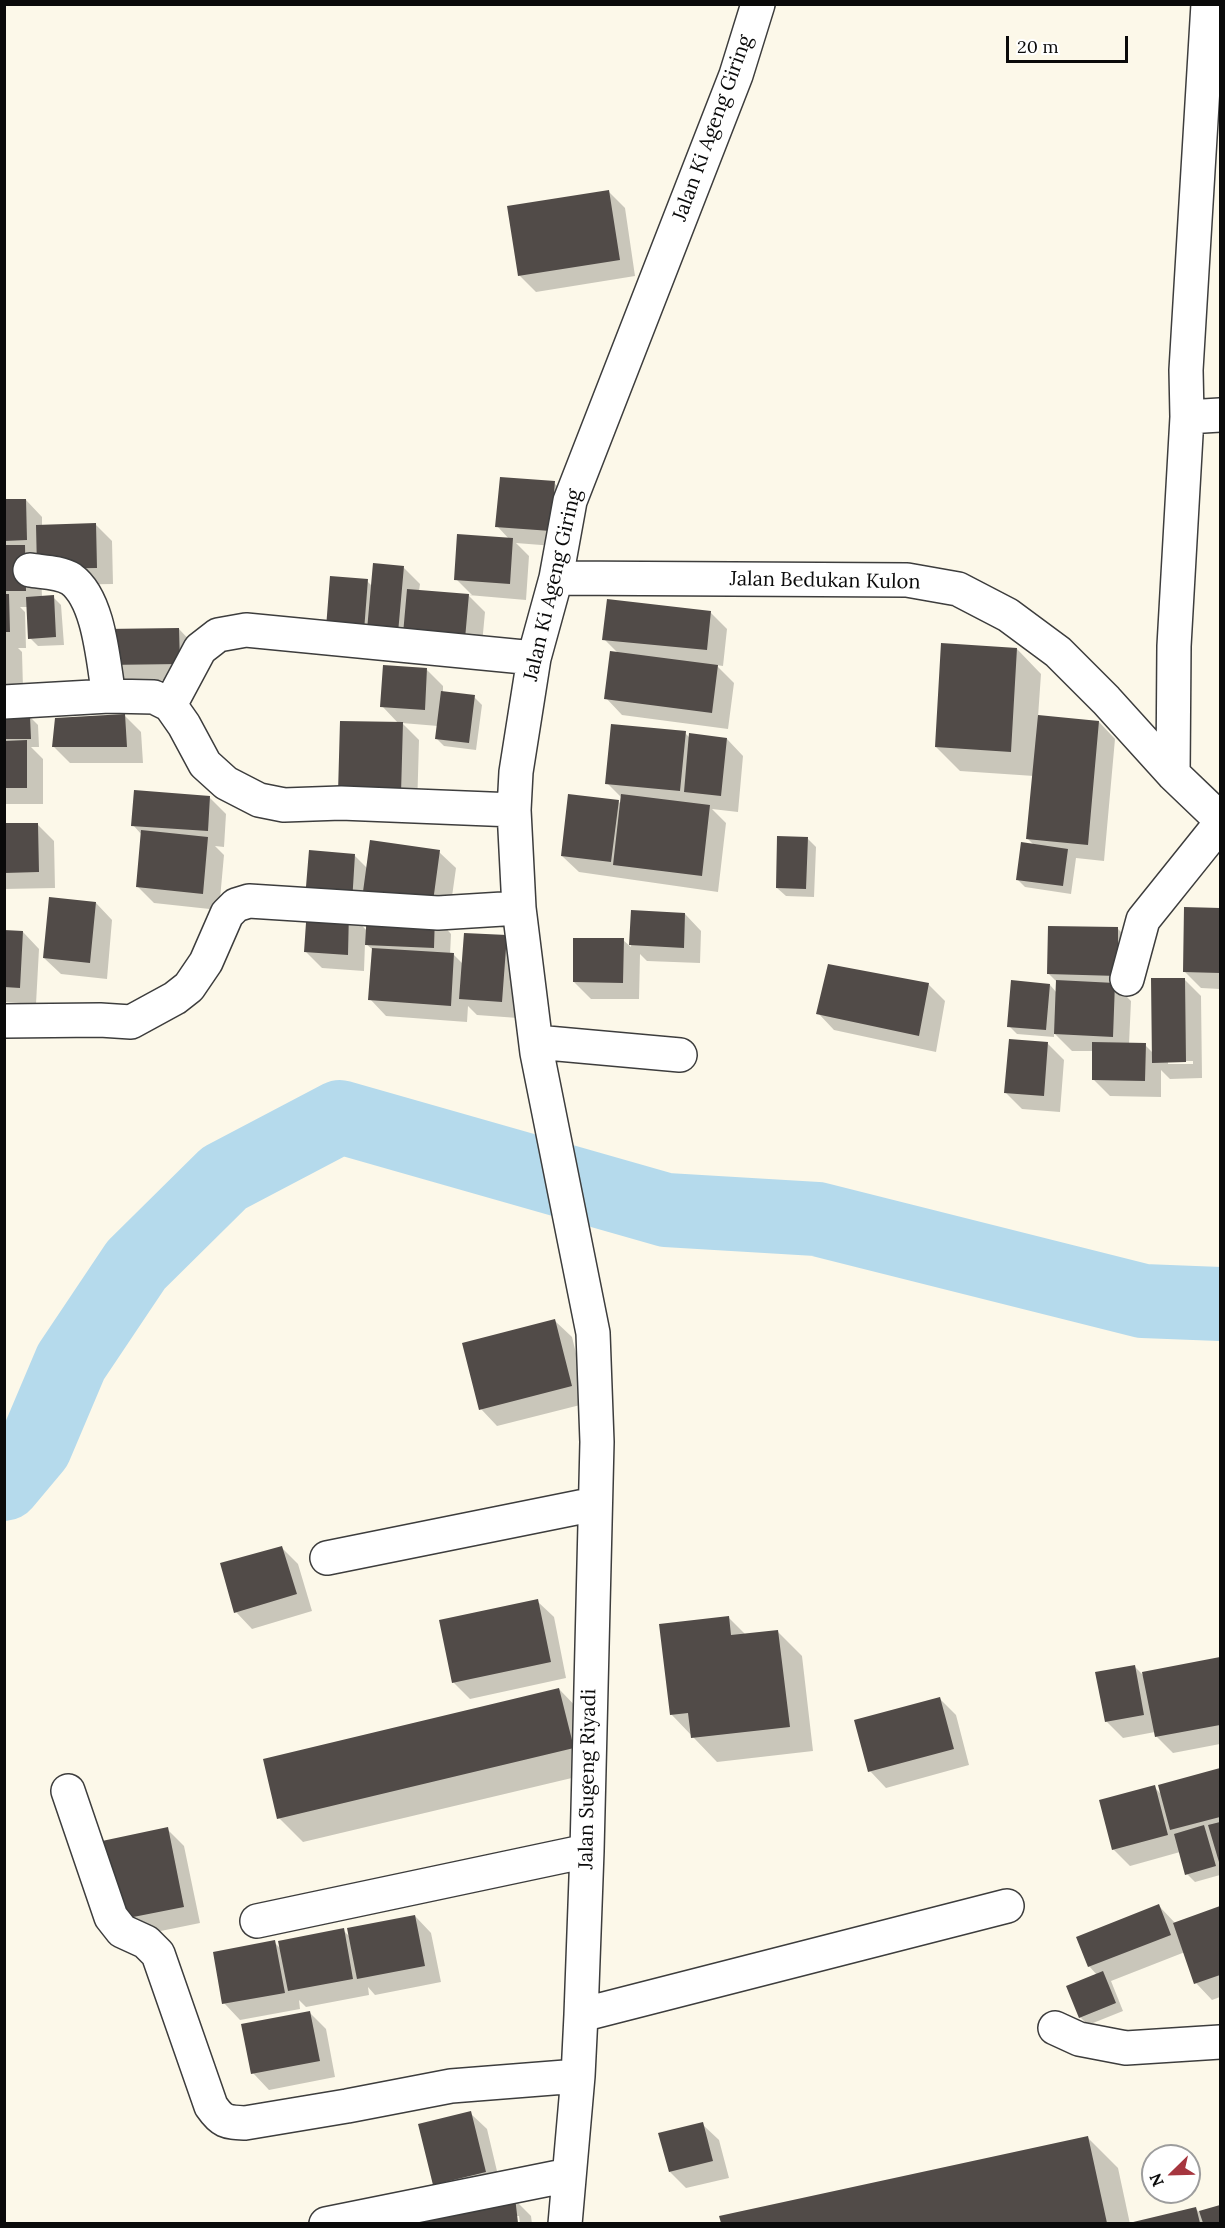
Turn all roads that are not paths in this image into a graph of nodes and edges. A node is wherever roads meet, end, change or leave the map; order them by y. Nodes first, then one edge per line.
1 (758, 4) edge
2 (1208, 4) edge
3 (1221, 415) edge
4 (1187, 417) junction
5 (30, 570) dead end
6 (556, 578) junction
7 (534, 658) junction
8 (109, 696) junction
9 (4, 702) edge
10 (170, 705) junction
11 (1173, 774) junction
12 (514, 810) junction
13 (1221, 819) edge
14 (1221, 824) edge
15 (519, 908) junction
16 (1127, 979) dead end
17 (4, 1021) edge
18 (536, 1047) junction
19 (680, 1055) dead end
20 (593, 1333) joint
21 (595, 1504) junction
22 (327, 1558) dead end
23 (68, 1791) dead end
24 (587, 1851) junction
25 (1007, 1906) dead end
26 (257, 1921) dead end
27 (581, 2015) junction
28 (1055, 2028) dead end
29 (1221, 2042) edge
30 (578, 2076) junction
31 (569, 2175) junction
32 (326, 2223) edge
33 (565, 2223) edge

1 - 6 street, Jalan Ki Ageng Giring
2 - 4 street
3 - 4 street
4 - 11 street
5 - 8 street
6 - 7 street, Jalan Ki Ageng Giring
6 - 11 street, Jalan Bedukan Kulon
7 - 10 street
7 - 12 street, Jalan Ki Ageng Giring
8 - 9 street
8 - 10 street
10 - 12 street
11 - 13 street, Jalan Bedukan Kulon
12 - 15 street, Jalan Ki Ageng Giring
14 - 16 street
15 - 17 street
15 - 18 street, Jalan Ki Ageng Giring
18 - 19 street
18 - 20 street, Jalan Ki Ageng Giring
20 - 21 street, Jalan Sugeng Riyadi
21 - 22 street
21 - 24 street, Jalan Sugeng Riyadi
23 - 30 street
24 - 26 street
24 - 27 street, Jalan Sugeng Riyadi
25 - 27 street
27 - 30 street, Jalan Sugeng Riyadi
28 - 29 street
30 - 31 street, Jalan Sugeng Riyadi
31 - 32 street
31 - 33 street, Jalan Sugeng Riyadi

